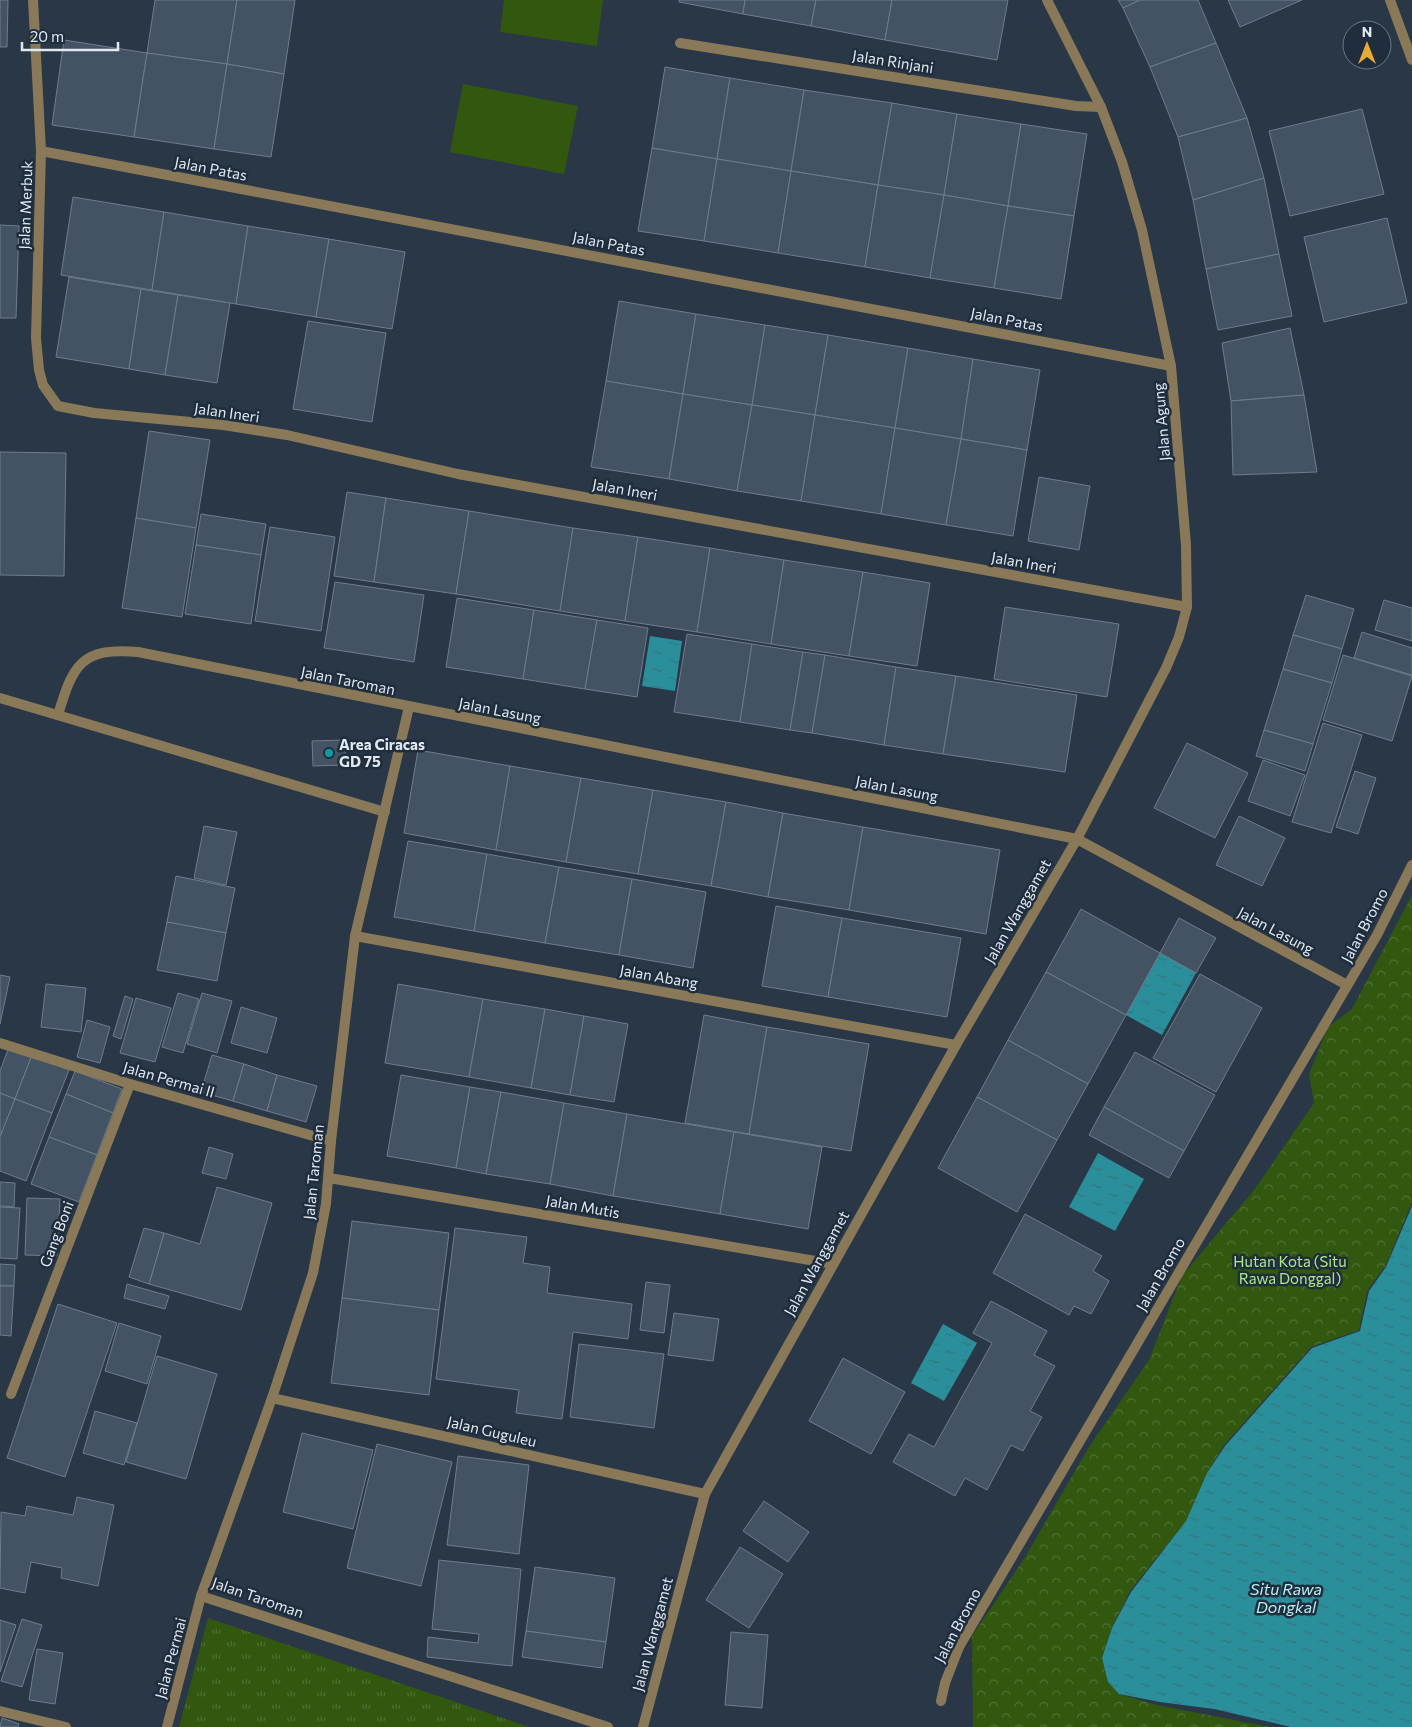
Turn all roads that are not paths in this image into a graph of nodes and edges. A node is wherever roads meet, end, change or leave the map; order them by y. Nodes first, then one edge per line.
1 (33, 0) edge
2 (1047, 0) edge
3 (1390, 0) edge
4 (680, 43) dead end
5 (1412, 60) edge
6 (1101, 107) junction
7 (41, 150) junction
8 (1171, 366) junction
9 (58, 406) joint
10 (1187, 607) junction
11 (0, 698) edge
12 (410, 707) junction
13 (58, 715) junction
14 (385, 812) junction
15 (1077, 839) junction
16 (1412, 865) edge
17 (355, 936) junction
18 (1347, 985) junction
19 (0, 1043) edge
20 (956, 1045) junction
21 (130, 1084) junction
22 (331, 1142) junction
23 (329, 1178) junction
24 (833, 1264) junction
25 (11, 1394) dead end
26 (272, 1398) junction
27 (705, 1494) junction
28 (201, 1596) junction
29 (941, 1701) dead end
30 (0, 1711) edge
31 (66, 1727) edge
32 (168, 1727) edge
33 (608, 1727) edge
34 (643, 1727) edge

1 - 7 street, Jalan Merbuk
2 - 6 street, Jalan Agung
3 - 5 street
4 - 6 street, Jalan Rinjani
6 - 8 street, Jalan Agung
7 - 8 street, Jalan Patas
7 - 9 street, Jalan Merbuk
8 - 10 street, Jalan Agung
9 - 10 street, Jalan Ineri
10 - 15 street, Jalan Agung
11 - 13 street
12 - 13 street, Jalan Taroman
12 - 14 street, Jalan Taroman
12 - 15 street, Jalan Lasung
13 - 14 street
14 - 17 street, Jalan Taroman
15 - 18 street, Jalan Lasung
15 - 20 street, Jalan Wanggamet
16 - 18 street, Jalan Bromo
17 - 20 street, Jalan Abang
17 - 22 street, Jalan Taroman
18 - 29 street, Jalan Bromo
19 - 21 street, Jalan Permai II
20 - 24 street, Jalan Wanggamet
21 - 22 street, Jalan Permai II
21 - 25 street, Gang Boni
22 - 23 street, Jalan Taroman
23 - 24 street, Jalan Mutis
23 - 26 street, Jalan Taroman
24 - 27 street, Jalan Wanggamet
26 - 27 street, Jalan Guguleu
26 - 28 street, Jalan Taroman
27 - 34 street, Jalan Wanggamet
28 - 32 street, Jalan Permai
28 - 33 street, Jalan Taroman
30 - 31 street

